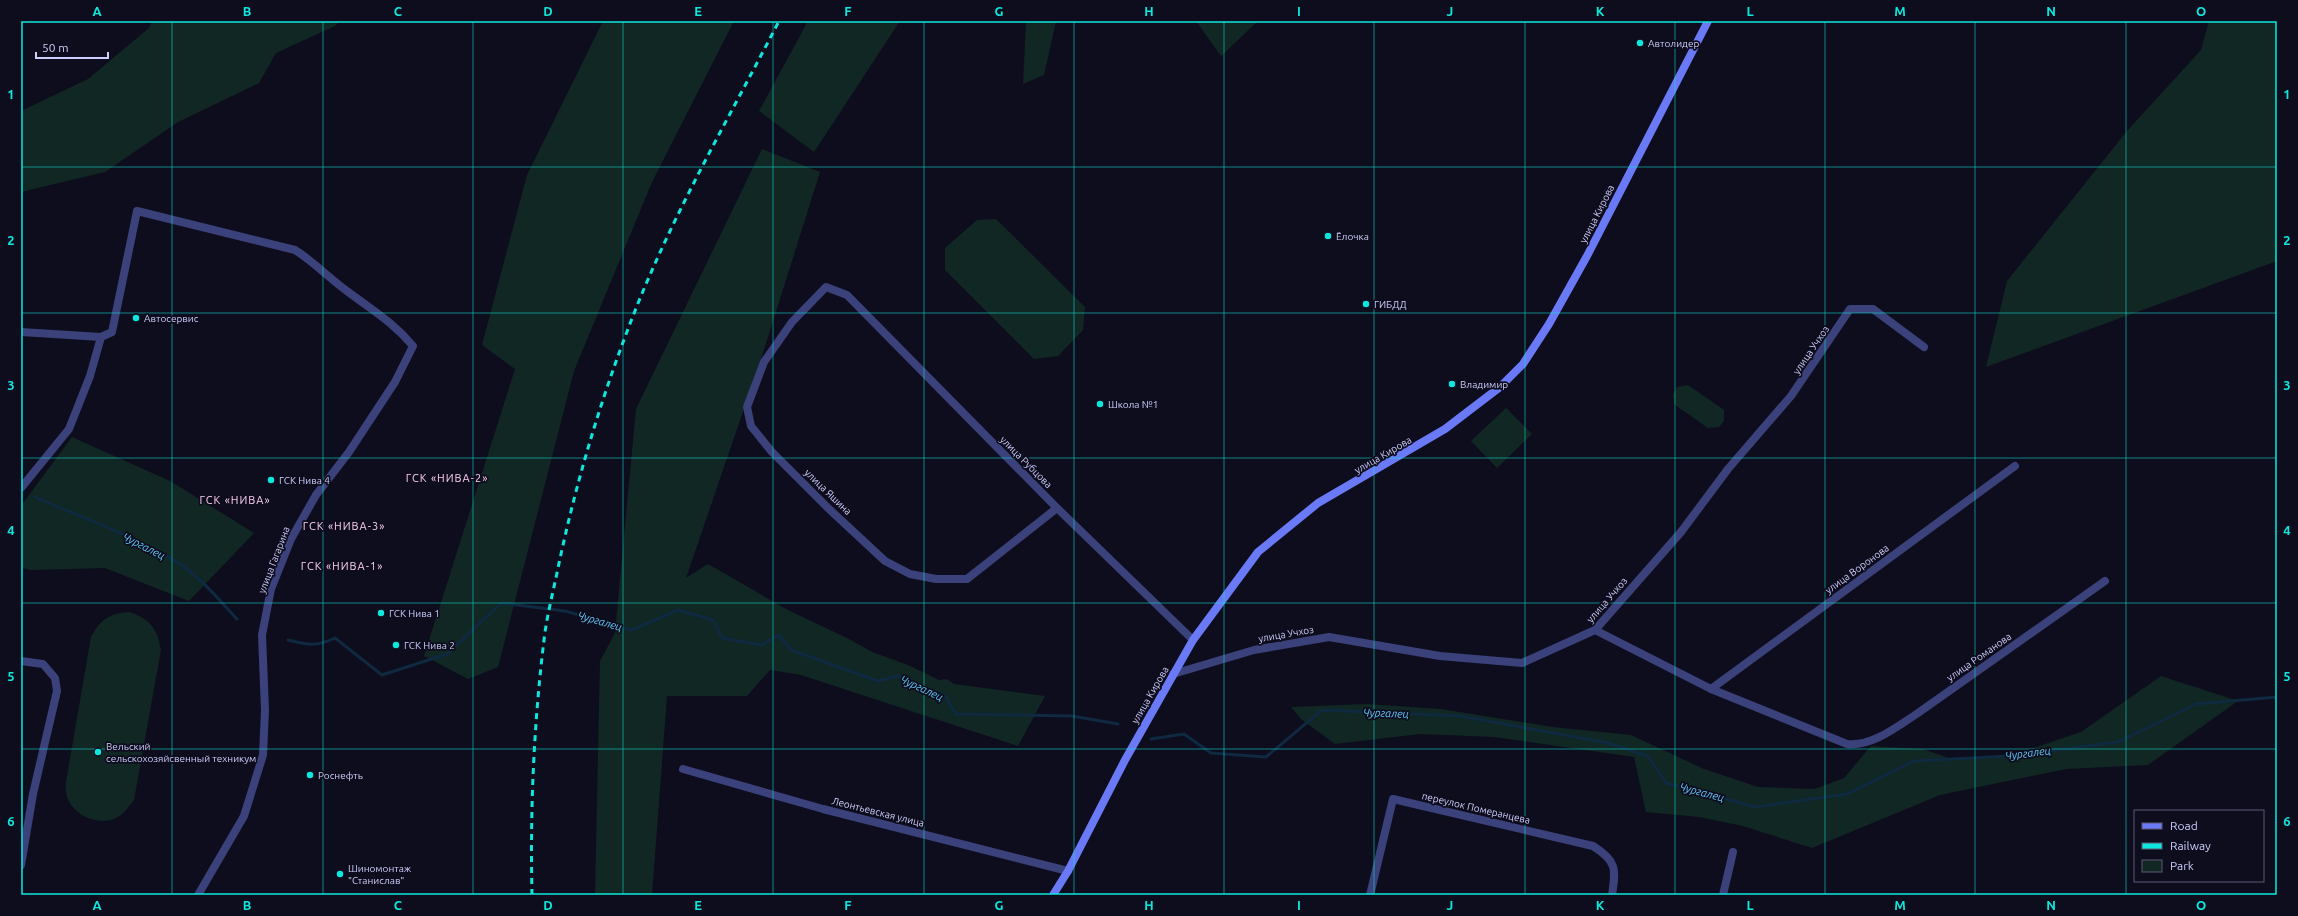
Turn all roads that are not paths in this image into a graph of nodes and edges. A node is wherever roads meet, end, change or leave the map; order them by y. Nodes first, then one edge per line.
1 (1708, 21) edge
2 (847, 295) joint
3 (21, 332) edge
4 (101, 337) junction
5 (1924, 347) dead end
6 (2015, 466) dead end
7 (21, 488) edge
8 (1057, 508) junction
9 (2105, 581) dead end
10 (1595, 630) junction
11 (1193, 640) junction
12 (21, 661) edge
13 (1173, 674) junction
14 (1711, 689) junction
15 (683, 769) dead end
16 (1733, 852) dead end
17 (21, 866) edge
18 (1068, 871) junction
19 (198, 895) edge
20 (1053, 895) edge
21 (1370, 895) edge
22 (1612, 895) edge
23 (1723, 895) edge

1 - 11 main road, улица Кирова
2 - 8 street, улица Рубцова
2 - 8 street, улица Яшина
3 - 4 street
4 - 7 street
4 - 19 street, улица Гагарина
5 - 10 street, улица Учхоз
6 - 14 street, улица Воронова
8 - 11 street, улица Рубцова
9 - 14 street, улица Романова
10 - 13 street, улица Учхоз
10 - 14 street
11 - 13 main road, улица Кирова
12 - 17 street
13 - 18 main road, улица Кирова
15 - 18 street, Леонтьевская улица
16 - 23 street
18 - 20 main road, улица Кирова
21 - 22 street, переулок Померанцева

